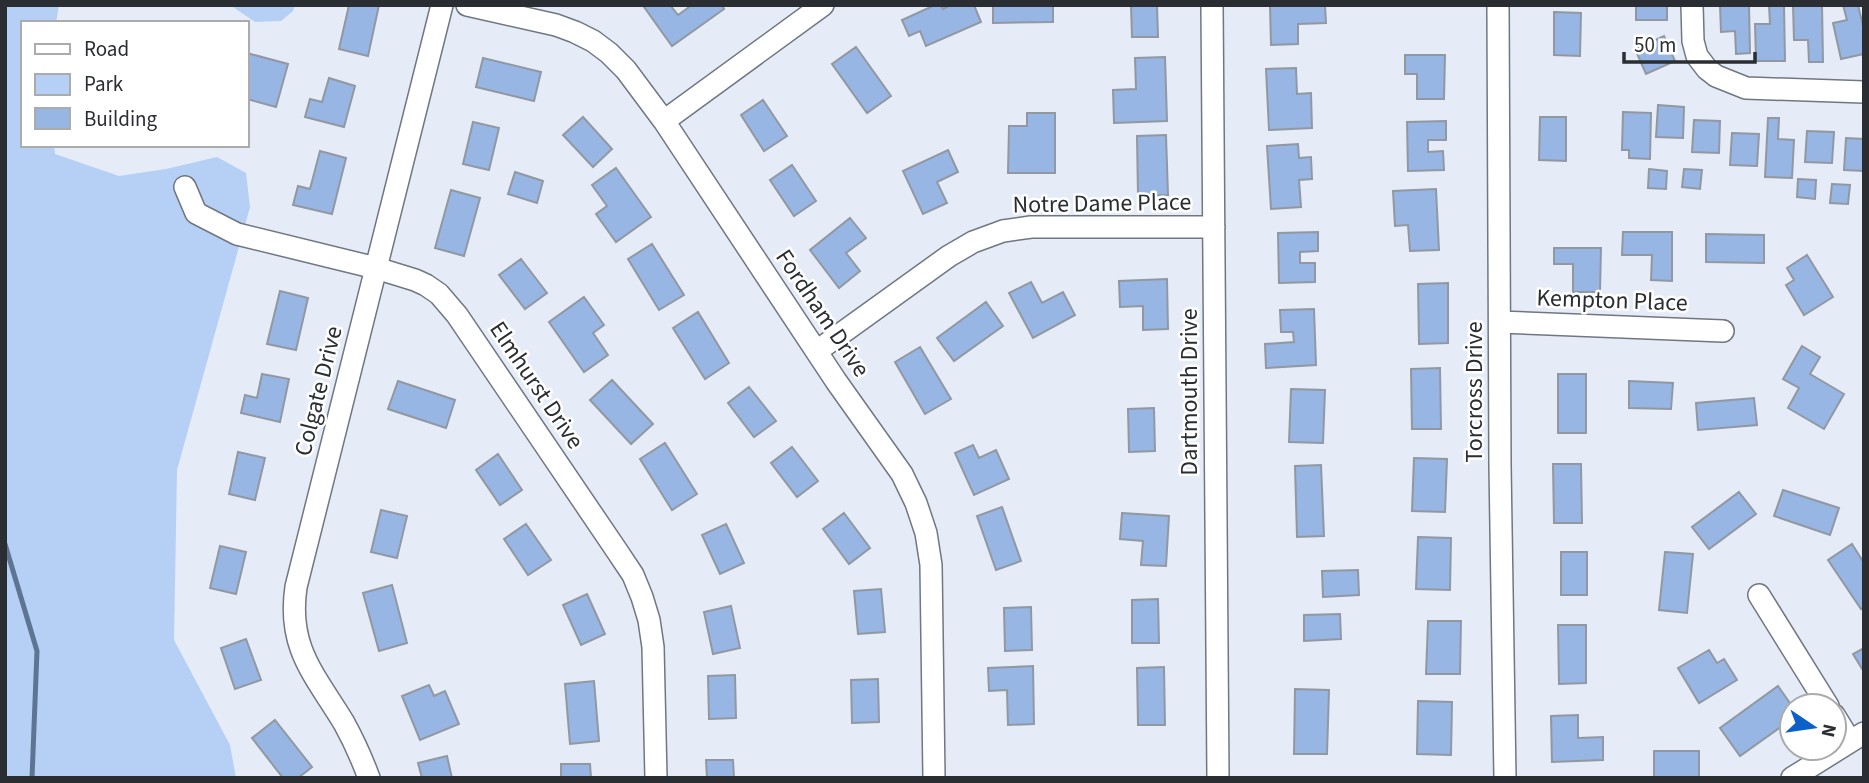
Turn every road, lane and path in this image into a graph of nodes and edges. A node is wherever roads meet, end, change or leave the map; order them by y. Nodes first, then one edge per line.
1 (442, 5) edge
2 (467, 5) edge
3 (822, 5) edge
4 (1212, 5) edge
5 (1498, 5) edge
6 (1692, 5) edge
7 (1864, 92) edge
8 (664, 121) junction
9 (185, 187) dead end
10 (1214, 227) junction
11 (376, 268) junction
12 (1500, 322) junction
13 (1723, 331) dead end
14 (817, 351) junction
15 (1759, 595) dead end
16 (1819, 692) edge
17 (1857, 737) edge
18 (369, 778) edge
19 (656, 778) edge
20 (934, 778) edge
21 (1218, 778) edge
22 (1505, 778) edge
23 (1792, 778) edge

1 - 11 street, Colgate Drive
2 - 8 street, Fordham Drive
3 - 8 street
4 - 10 street, Dartmouth Drive
5 - 12 street, Torcross Drive
6 - 7 street
8 - 14 street, Fordham Drive
9 - 11 street, Elmhurst Drive
10 - 14 street, Notre Dame Place
10 - 21 street, Dartmouth Drive
11 - 18 street, Colgate Drive
11 - 19 street, Elmhurst Drive
12 - 13 street, Kempton Place
12 - 22 street, Torcross Drive
14 - 20 street, Fordham Drive
15 - 16 street
17 - 23 street

